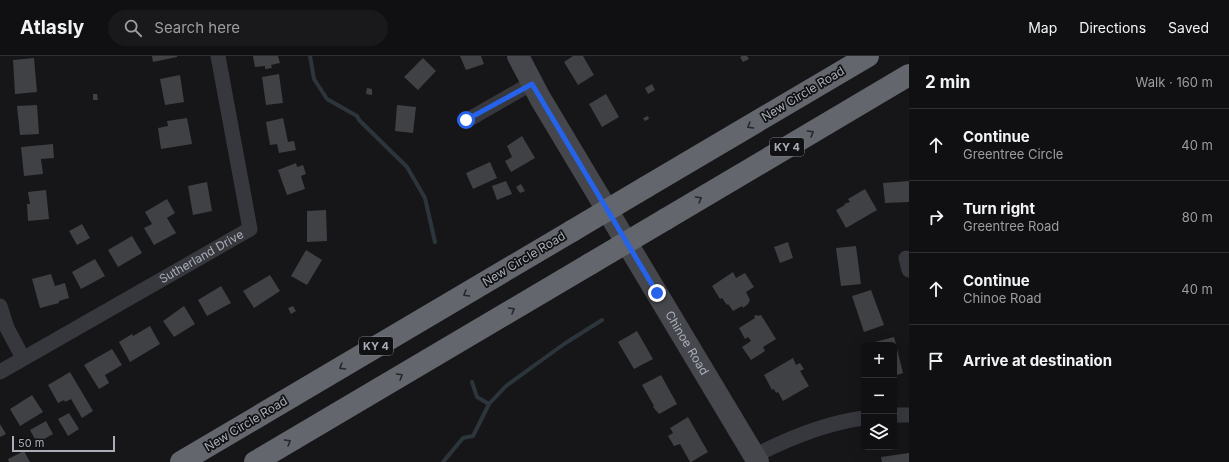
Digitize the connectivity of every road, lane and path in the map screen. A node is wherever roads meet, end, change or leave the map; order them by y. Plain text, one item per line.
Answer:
1 (218, 56) edge
2 (518, 56) edge
3 (868, 56) edge
4 (909, 75) edge
5 (532, 84) junction
6 (466, 120) dead end
7 (0, 306) edge
8 (23, 358) junction
9 (0, 372) edge
10 (909, 414) edge
11 (897, 415) edge
12 (861, 419) edge
13 (756, 459) edge
14 (181, 462) edge
15 (255, 462) edge

1 - 8 street, Sutherland Drive
2 - 5 street, Chinoe Road
3 -> 14 highway, New Circle Road / KY 4, bridge
15 -> 4 highway, KY 4, bridge
5 - 6 street
5 - 13 street, Chinoe Road
7 - 8 street
8 - 9 street, Sutherland Drive
10 - 11 street
12 - 13 street

